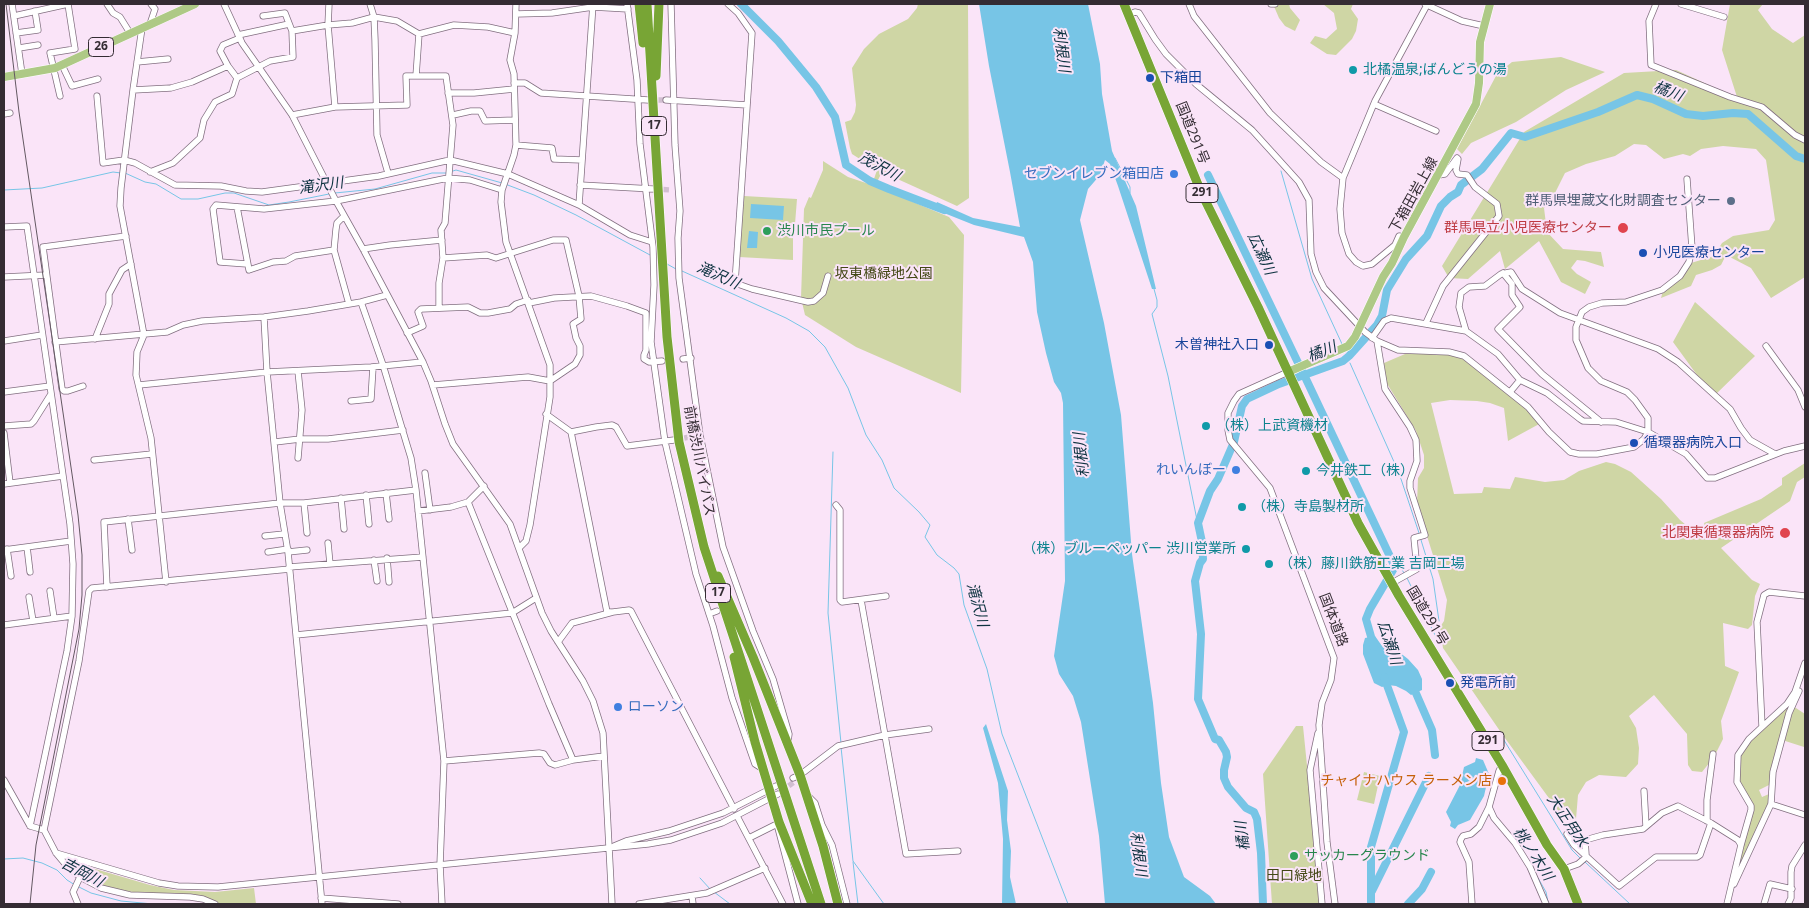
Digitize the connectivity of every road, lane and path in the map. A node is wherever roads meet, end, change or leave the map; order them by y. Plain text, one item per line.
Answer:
1 (12, 4) edge
2 (70, 4) edge
3 (107, 4) edge
4 (160, 4) edge
5 (195, 4) edge
6 (224, 4) edge
7 (329, 4) edge
8 (370, 4) edge
9 (516, 4) edge
10 (639, 4) edge
11 (647, 4) edge
12 (659, 4) edge
13 (671, 4) edge
14 (728, 4) edge
15 (1124, 4) edge
16 (1190, 4) edge
17 (1271, 4) edge
18 (1276, 4) edge
19 (1426, 4) edge
20 (1490, 4) edge
21 (1656, 4) edge
22 (1681, 4) edge
23 (593, 5) edge
24 (153, 6) edge
25 (628, 6) edge
26 (35, 11) junction
27 (516, 14) junction
28 (1128, 15) junction
29 (14, 16) junction
30 (263, 16) dead end
31 (374, 17) junction
32 (1724, 17) dead end
33 (289, 24) junction
34 (328, 25) junction
35 (146, 26) junction
36 (1484, 26) junction
37 (292, 31) junction
38 (16, 33) junction
39 (130, 33) junction
40 (419, 34) junction
41 (515, 34) junction
42 (239, 36) junction
43 (38, 45) dead end
44 (19, 48) junction
45 (168, 59) dead end
46 (137, 62) junction
47 (62, 65) junction
48 (228, 66) junction
49 (258, 66) junction
50 (54, 68) junction
51 (22, 74) junction
52 (416, 76) junction
53 (4, 77) edge
54 (237, 78) junction
55 (98, 79) dead end
56 (651, 82) junction
57 (514, 86) junction
58 (133, 90) junction
59 (448, 94) junction
60 (60, 96) dead end
61 (97, 96) dead end
62 (587, 96) junction
63 (637, 100) junction
64 (648, 100) tunnel mouth
65 (666, 100) tunnel mouth
66 (674, 101) junction
67 (1374, 104) junction
68 (747, 105) junction
69 (375, 106) junction
70 (335, 107) junction
71 (292, 115) junction
72 (453, 115) junction
73 (654, 118) junction
74 (515, 120) junction
75 (1436, 131) dead end
76 (1805, 140) edge
77 (516, 145) junction
78 (124, 160) junction
79 (450, 160) junction
80 (582, 160) junction
81 (150, 172) junction
82 (388, 174) junction
83 (507, 175) junction
84 (1439, 175) junction
85 (448, 177) junction
86 (1343, 178) junction
87 (1687, 179) dead end
88 (328, 184) junction
89 (580, 186) junction
90 (502, 188) junction
91 (645, 188) junction
92 (653, 189) tunnel mouth
93 (671, 190) tunnel mouth
94 (678, 190) junction
95 (336, 201) junction
96 (579, 205) junction
97 (237, 207) junction
98 (344, 216) junction
99 (4, 227) edge
100 (126, 236) junction
101 (1404, 237) junction
102 (442, 240) junction
103 (655, 245) junction
104 (363, 249) junction
105 (334, 250) junction
106 (511, 254) junction
107 (443, 258) junction
108 (131, 264) junction
109 (247, 264) junction
110 (1503, 273) junction
111 (46, 275) junction
112 (828, 276) dead end
113 (4, 277) edge
114 (33, 277) junction
115 (387, 296) junction
116 (579, 296) junction
117 (361, 302) junction
118 (529, 302) junction
119 (349, 304) junction
120 (439, 308) junction
121 (264, 317) junction
122 (1578, 320) junction
123 (1426, 323) junction
124 (1363, 329) junction
125 (1466, 331) junction
126 (407, 333) junction
127 (144, 335) junction
128 (42, 336) junction
129 (95, 339) junction
130 (1373, 339) junction
131 (4, 341) edge
132 (56, 342) junction
133 (1766, 346) dead end
134 (691, 358) junction
135 (683, 359) dead end
136 (654, 361) junction
137 (662, 361) dead end
138 (423, 362) junction
139 (383, 365) junction
140 (373, 367) junction
141 (298, 371) junction
142 (267, 372) junction
143 (1291, 372) junction
144 (1520, 380) junction
145 (550, 381) junction
146 (140, 385) junction
147 (433, 385) junction
148 (50, 386) junction
149 (83, 386) dead end
150 (4, 392) edge
151 (1510, 392) junction
152 (51, 394) junction
153 (351, 401) dead end
154 (1805, 407) edge
155 (546, 414) junction
156 (1601, 422) junction
157 (4, 426) edge
158 (403, 430) junction
159 (571, 432) junction
160 (1648, 432) junction
161 (4, 433) edge
162 (300, 439) junction
163 (674, 440) tunnel mouth
164 (275, 442) junction
165 (665, 442) junction
166 (1805, 446) edge
167 (152, 454) junction
168 (1775, 454) junction
169 (298, 458) dead end
170 (94, 460) dead end
171 (425, 473) dead end
172 (64, 476) junction
173 (7, 483) edge
174 (484, 486) junction
175 (416, 490) junction
176 (386, 493) junction
177 (366, 495) junction
178 (341, 498) junction
179 (468, 502) junction
180 (280, 503) junction
181 (304, 503) junction
182 (836, 505) dead end
183 (430, 510) junction
184 (418, 512) junction
185 (158, 516) junction
186 (128, 519) junction
187 (389, 519) dead end
188 (697, 520) junction
189 (369, 524) dead end
190 (344, 529) dead end
191 (307, 533) dead end
192 (284, 534) junction
193 (265, 536) dead end
194 (71, 541) junction
195 (328, 543) dead end
196 (27, 547) junction
197 (519, 548) junction
198 (5, 549) edge
199 (132, 550) dead end
200 (307, 550) dead end
201 (288, 551) junction
202 (268, 552) dead end
203 (423, 556) junction
204 (387, 558) junction
205 (707, 559) junction
206 (374, 560) junction
207 (330, 564) junction
208 (290, 568) junction
209 (30, 572) dead end
210 (11, 576) dead end
211 (1390, 579) junction
212 (377, 581) dead end
213 (166, 582) junction
214 (390, 582) dead end
215 (107, 587) junction
216 (50, 591) dead end
217 (886, 596) dead end
218 (1805, 596) edge
219 (29, 597) dead end
220 (536, 598) junction
221 (861, 600) junction
222 (743, 603) junction
223 (736, 605) dead end
224 (717, 611) dead end
225 (613, 612) junction
226 (512, 613) junction
227 (709, 614) junction
228 (72, 616) junction
229 (54, 618) junction
230 (428, 620) junction
231 (33, 621) junction
232 (4, 625) edge
233 (296, 635) junction
234 (558, 642) junction
235 (1805, 663) edge
236 (1803, 672) edge
237 (1319, 725) junction
238 (1762, 726) junction
239 (929, 729) dead end
240 (885, 735) junction
241 (788, 745) junction
242 (1713, 754) dead end
243 (604, 756) junction
244 (573, 760) junction
245 (444, 761) junction
246 (1502, 766) junction
247 (763, 769) junction
248 (796, 778) junction
249 (4, 780) edge
250 (1644, 791) dead end
251 (774, 792) junction
252 (806, 794) junction
253 (1771, 804) junction
254 (1489, 808) junction
255 (734, 809) junction
256 (1805, 815) edge
257 (737, 816) junction
258 (1709, 822) junction
259 (778, 823) junction
260 (30, 826) junction
261 (1646, 826) junction
262 (44, 830) junction
263 (1567, 834) dead end
264 (749, 838) junction
265 (1741, 845) junction
266 (1805, 845) edge
267 (610, 848) junction
268 (958, 851) dead end
269 (56, 853) junction
270 (1584, 859) junction
271 (440, 865) junction
272 (765, 868) junction
273 (1564, 869) junction
274 (320, 877) junction
275 (79, 880) junction
276 (1792, 889) junction
277 (1731, 890) junction
278 (692, 896) junction
279 (322, 901) edge
280 (78, 904) edge
281 (216, 904) edge
282 (398, 904) edge
283 (442, 904) edge
284 (612, 904) edge
285 (639, 904) edge
286 (693, 904) edge
287 (783, 904) edge
288 (798, 904) edge
289 (812, 904) edge
290 (821, 904) edge
291 (838, 904) edge
292 (847, 904) edge
293 (1322, 904) edge
294 (1335, 904) edge
295 (1472, 904) edge
296 (1546, 904) edge
297 (1578, 904) edge
298 (1727, 904) edge
299 (1764, 904) edge
300 (1788, 904) edge

1 - 29 street
2 - 26 street
2 - 50 street
3 - 39 street
4 - 24 street
5 - 35 main road, 26
6 - 42 street
7 - 34 street
8 - 31 street
9 - 27 street
10 - 56 highway, 17
11 - 56 highway, 前橋渋川バイパス / 17
12 - 73 highway, 17
13 - 66 street
14 - 68 street
15 - 28 highway, 国道291号 / 291
16 - 86 street
17 - 18 street
19 - 36 street
19 - 67 street
20 - 36 main road, 下箱田岩上線
21 - 76 street
22 - 32 street
23 - 25 street
23 - 27 street
23 - 62 street
24 - 35 street
25 - 63 street
26 - 29 street
26 - 38 street
27 - 41 street
28 - 124 street
28 - 143 highway, 国道291号 / 291
29 - 38 street
30 - 33 street
31 - 34 street
31 - 40 street
31 - 69 street
33 - 37 street
33 - 42 street
34 - 37 street
34 - 70 street
35 - 39 main road, 26
35 - 46 street
36 - 84 main road, 下箱田岩上線
37 - 49 street
38 - 44 street
39 - 47 main road, 26
40 - 41 street
40 - 52 street
41 - 57 street
42 - 48 street
42 - 49 street
43 - 44 street
44 - 51 street
45 - 46 street
46 - 58 street
47 - 50 main road, 26
47 - 55 street
48 - 54 street
48 - 58 street
49 - 54 street
49 - 71 street
50 - 51 main road, 26
50 - 60 street
51 - 53 main road, 26
52 - 59 street
52 - 69 street
54 - 81 street
56 - 73 highway, 前橋渋川バイパス / 17
57 - 59 street
57 - 62 street
57 - 74 street
58 - 78 street
59 - 72 street
61 - 78 street
62 - 63 street
62 - 80 street
63 - 64 street
63 - 91 street
65 - 66 street
66 - 68 street
66 - 94 street
67 - 75 street
67 - 86 street
68 - 112 street
69 - 70 street
69 - 82 street
70 - 71 street
71 - 88 street
72 - 74 street
72 - 79 street
73 - 103 highway, 前橋渋川バイパス / 17
74 - 77 street
77 - 80 street
77 - 83 street
78 - 81 street
78 - 100 street
79 - 82 street
79 - 83 street
79 - 85 street
80 - 89 street
81 - 88 street
82 - 88 street
83 - 90 street
83 - 96 street
84 - 101 main road, 下箱田岩上線
84 - 123 street
85 - 90 street
85 - 95 street
85 - 102 street
86 - 101 street
87 - 122 street
88 - 95 street
89 - 91 street
89 - 96 street
90 - 106 street
91 - 92 street
91 - 103 street
93 - 94 street
94 - 134 street
95 - 97 street
95 - 98 street
96 - 103 street
97 - 109 street
97 - 109 street
98 - 104 street
98 - 105 street
99 - 114 street
100 - 108 street
100 - 111 street
101 - 124 main road, 下箱田岩上線
102 - 104 street
102 - 107 street
103 - 136 street
103 - 188 highway, 前橋渋川バイパス / 17
104 - 115 street
105 - 109 street
105 - 119 street
106 - 107 street
106 - 116 street
106 - 118 street
107 - 120 street
108 - 127 street
108 - 129 street
110 - 122 street
110 - 125 street
110 - 156 street
111 - 114 street
111 - 132 street
113 - 114 street
114 - 128 street
115 - 117 street
115 - 126 street
116 - 118 street
116 - 136 street
116 - 145 street
117 - 119 street
117 - 139 street
118 - 120 street
118 - 145 street
119 - 121 street
120 - 126 street
121 - 127 street
121 - 142 street
122 - 160 street
122 - 168 street
123 - 125 street
123 - 130 street
124 - 130 street
124 - 143 main road, 下箱田岩上線
125 - 144 street
126 - 138 street
127 - 129 street
127 - 146 street
128 - 131 street
128 - 148 street
129 - 132 street
130 - 151 street
130 - 211 street
132 - 149 street
133 - 154 street
134 - 135 street
134 - 222 street
136 - 137 street
136 - 165 street
138 - 139 street
138 - 147 street
139 - 140 street
139 - 158 street
140 - 141 street
140 - 153 street
141 - 142 street
141 - 162 street
142 - 146 street
142 - 164 street
143 - 211 highway, 国道291号 / 291
143 - 237 street, 国体道路
144 - 151 street
144 - 156 street
145 - 147 street
145 - 155 street
146 - 167 street
147 - 174 street
148 - 150 street
148 - 152 street
151 - 160 street
152 - 157 street
152 - 172 street
155 - 159 street
155 - 197 street
156 - 160 street
158 - 162 street
158 - 175 street
159 - 165 street
159 - 225 street
160 - 168 street
161 - 173 street
162 - 164 street
162 - 169 street
163 - 165 street
164 - 180 street
165 - 227 street
166 - 168 street
167 - 170 street
167 - 185 street
171 - 183 street
172 - 173 street
172 - 194 street
174 - 179 street
174 - 197 street
175 - 176 street
175 - 184 street
176 - 177 street
176 - 187 street
177 - 178 street
177 - 189 street
178 - 181 street
178 - 190 street
179 - 183 street
179 - 226 street
180 - 181 street
180 - 185 street
180 - 192 street
181 - 191 street
182 - 221 street
183 - 184 street
184 - 203 street
185 - 186 street
185 - 213 street
186 - 199 street
186 - 215 street
188 - 205 highway, 前橋渋川バイパス / 17
188 - 241 highway
192 - 193 street
192 - 201 street
194 - 196 street
194 - 228 street
195 - 207 street
196 - 198 street
196 - 209 street
197 - 220 street
198 - 210 street
200 - 201 street
201 - 202 street
201 - 208 street
203 - 204 street
203 - 230 street
204 - 206 street
204 - 214 street
205 - 247 highway
205 - 290 highway, 前橋渋川バイパス / 17
206 - 207 street
206 - 212 street
207 - 208 street
208 - 213 street
208 - 233 street
211 - 246 highway, 国道291号 / 291
213 - 215 street
215 - 262 street
216 - 229 street
217 - 221 street
218 - 238 street
219 - 231 street
220 - 226 street
220 - 234 street
221 - 240 street
222 - 223 street
222 - 241 street
224 - 227 street
225 - 234 street
225 - 255 street
226 - 230 street
226 - 244 street
227 - 247 street
228 - 229 street
228 - 260 street
229 - 231 street
230 - 233 street
230 - 245 street
231 - 232 street
233 - 274 street
234 - 243 street
235 - 236 street
236 - 238 street
236 - 253 street
237 - 293 street
237 - 294 street, 国体道路
238 - 265 street
239 - 240 street
240 - 248 street
240 - 268 street
241 - 248 highway
242 - 258 street
243 - 244 street
243 - 267 street
244 - 245 street
245 - 271 street
246 - 254 street
246 - 273 highway, 国道291号 / 291
247 - 251 highway
248 - 252 highway
249 - 260 street
250 - 261 street
251 - 255 street
251 - 257 street
251 - 259 highway
252 - 291 highway
252 - 292 street
253 - 256 street
253 - 277 street
254 - 295 street
254 - 296 street
255 - 267 street
257 - 264 street
257 - 267 street
258 - 261 street
258 - 265 street
258 - 270 street
259 - 264 street
259 - 288 street
259 - 289 highway
260 - 262 street
261 - 270 street
262 - 269 street
263 - 270 street
264 - 272 street
265 - 277 street
266 - 276 street
267 - 271 street
267 - 284 street
269 - 274 street
269 - 275 street
270 - 273 street
271 - 274 street
271 - 283 street
272 - 278 street
272 - 287 street
273 - 297 highway, 国道291号 / 291
274 - 279 street
275 - 280 street
275 - 281 street
276 - 299 street
276 - 300 street
277 - 298 street
278 - 285 street
278 - 286 street
279 - 282 street

